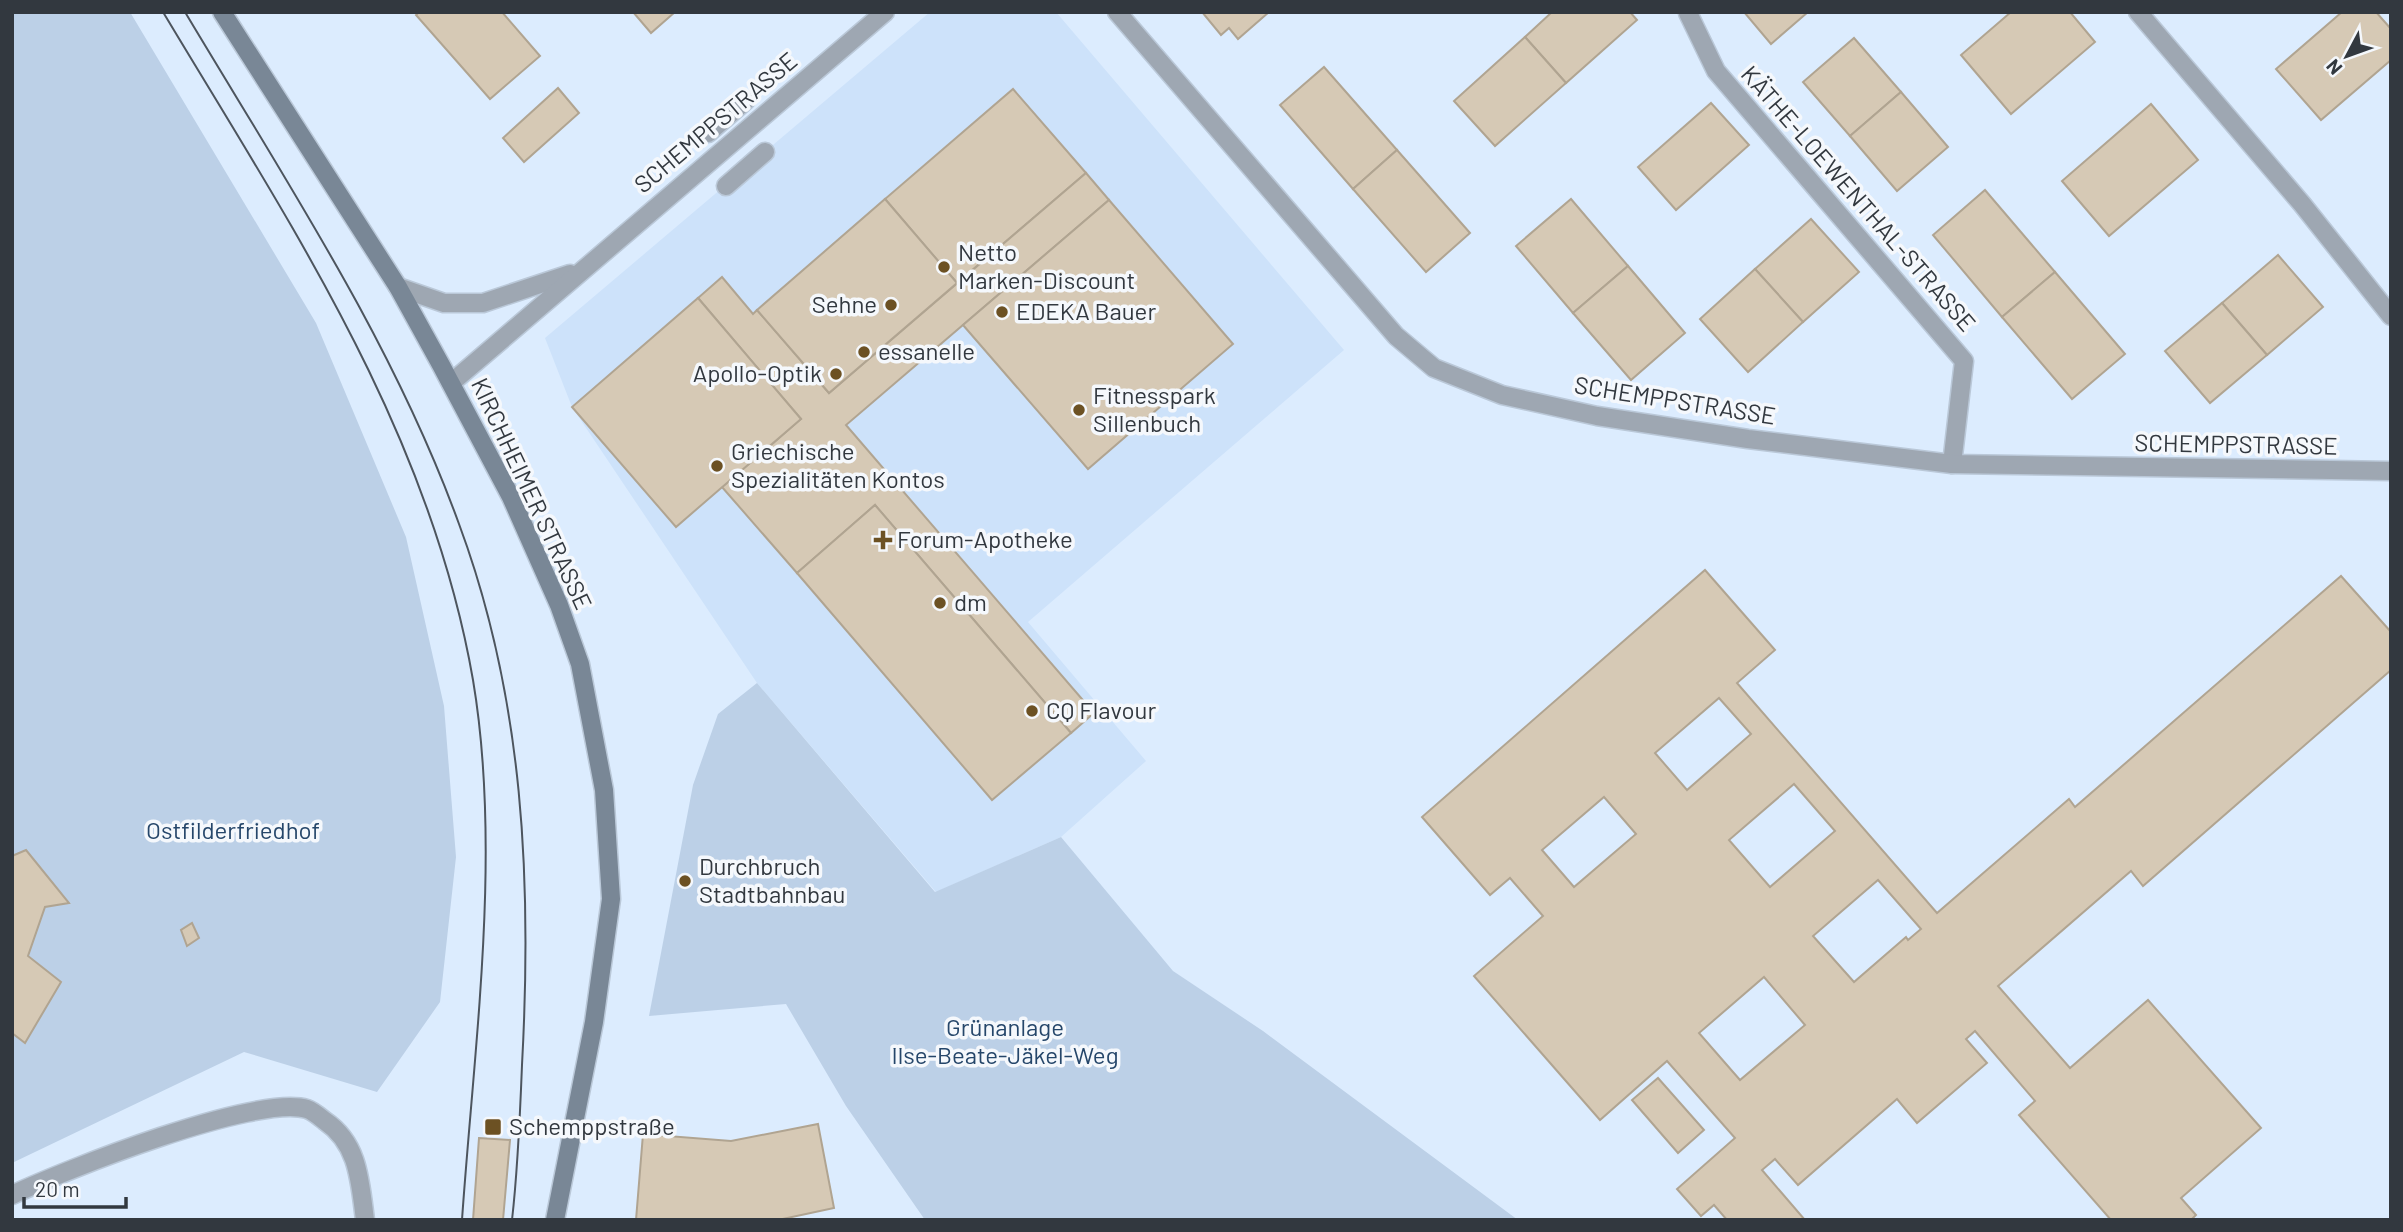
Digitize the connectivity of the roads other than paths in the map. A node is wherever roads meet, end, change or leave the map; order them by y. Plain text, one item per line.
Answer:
1 (222, 12) edge
2 (884, 12) edge
3 (1117, 12) edge
4 (2138, 12) edge
5 (1688, 13) edge
6 (746, 100) dead end
7 (708, 133) dead end
8 (765, 152) dead end
9 (726, 186) dead end
10 (580, 270) junction
11 (398, 287) junction
12 (2391, 316) edge
13 (451, 383) junction
14 (1952, 464) junction
15 (2391, 471) edge
16 (12, 1195) edge
17 (365, 1220) edge
18 (555, 1220) edge

1 - 11 main road, KIRCHHEIMER STRASSE
2 - 10 street, SCHEMPPSTRASSE
3 - 14 street, SCHEMPPSTRASSE
4 - 12 street
5 - 14 street, KÄTHE-LOEWENTHAL-STRASSE
6 - 7 street
8 - 9 street
10 - 11 street, SCHEMPPSTRASSE
10 - 13 street, SCHEMPPSTRASSE
11 - 13 main road, KIRCHHEIMER STRASSE
13 - 18 main road, KIRCHHEIMER STRASSE
14 - 15 street, SCHEMPPSTRASSE
16 - 17 street

